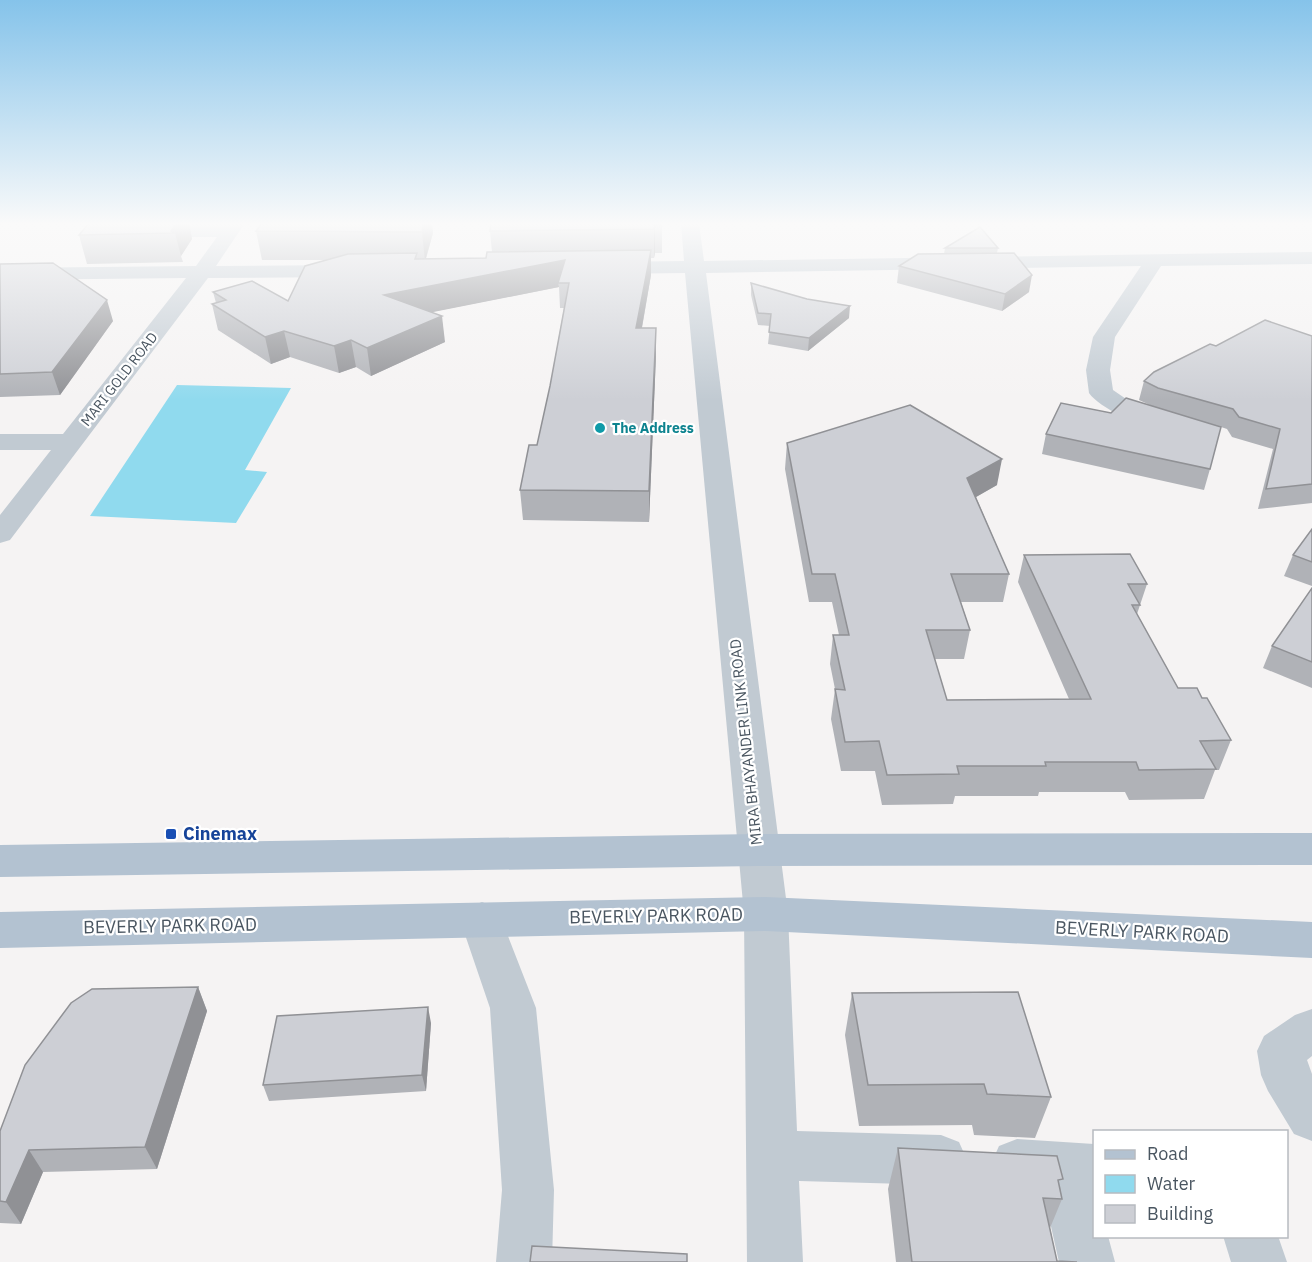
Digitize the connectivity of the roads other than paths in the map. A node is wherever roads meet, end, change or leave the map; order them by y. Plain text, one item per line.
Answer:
1 (194, 282) edge
2 (696, 282) edge
3 (1141, 282) edge
4 (1186, 428) edge
5 (0, 442) edge
6 (71, 442) junction
7 (0, 534) edge
8 (1312, 849) edge
9 (758, 850) junction
10 (0, 861) edge
11 (766, 914) junction
12 (482, 920) junction
13 (0, 930) edge
14 (1312, 940) edge
15 (1312, 1030) edge
16 (1312, 1117) edge
17 (772, 1155) junction
18 (1079, 1168) edge
19 (1251, 1238) edge
20 (524, 1262) edge
21 (775, 1262) edge
22 (1087, 1262) edge
23 (1259, 1262) edge

1 - 6 street, MARI GOLD ROAD
2 - 9 street, MIRA BHAYANDER LINK ROAD
3 - 4 street
5 - 6 street
6 - 7 street, MARI GOLD ROAD
8 - 9 main road
9 - 10 main road
9 - 11 street, MIRA BHAYANDER LINK ROAD
11 - 12 main road, BEVERLY PARK ROAD
11 - 14 main road, BEVERLY PARK ROAD
11 - 17 street, MIRA BHAYANDER LINK ROAD
12 - 13 main road, BEVERLY PARK ROAD
12 - 20 street
15 - 16 street
17 - 18 street
17 - 21 street, MIRA BHAYANDER LINK ROAD
18 - 22 street
19 - 23 street

